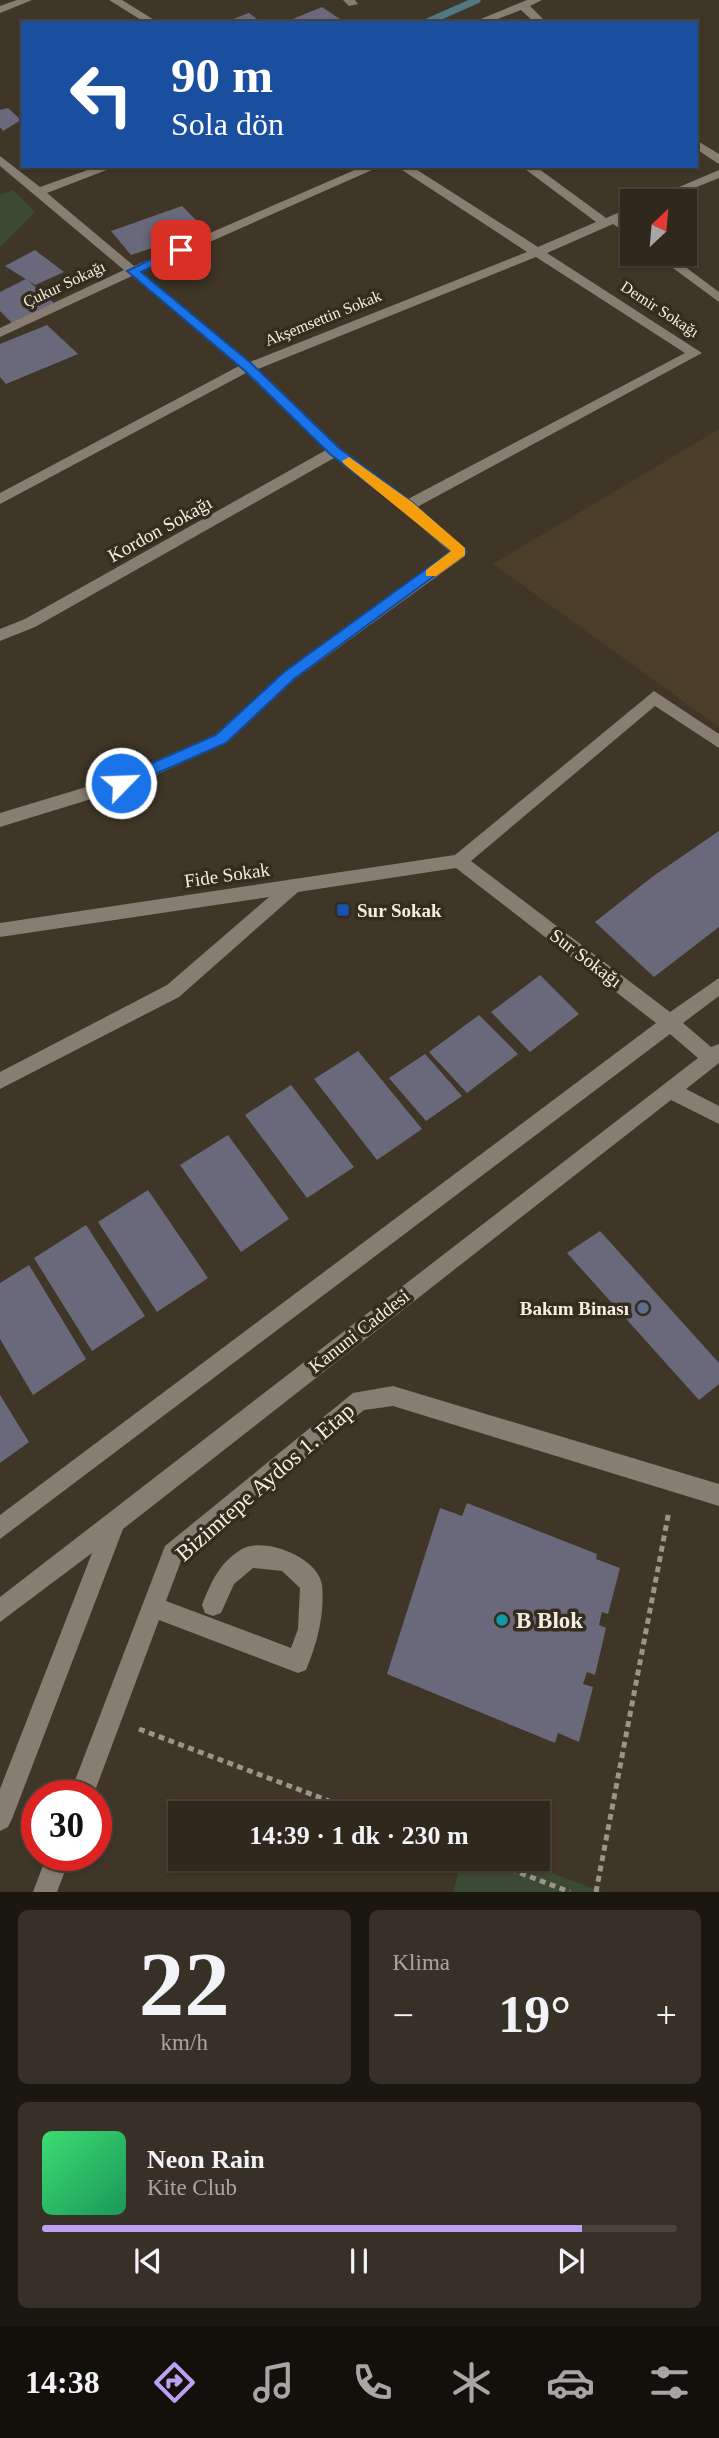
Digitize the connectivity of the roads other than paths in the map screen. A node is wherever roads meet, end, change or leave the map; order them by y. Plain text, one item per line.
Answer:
1 (27, 0) edge
2 (114, 0) edge
3 (537, 0) edge
4 (522, 5) junction
5 (0, 9) edge
6 (151, 21) edge
7 (481, 21) edge
8 (540, 21) edge
9 (698, 144) edge
10 (0, 160) edge
11 (719, 160) edge
12 (105, 168) edge
13 (370, 168) edge
14 (405, 168) edge
15 (530, 168) edge
16 (719, 174) edge
17 (682, 189) edge
18 (39, 192) junction
19 (620, 216) edge
20 (609, 221) junction
21 (620, 226) edge
22 (540, 251) junction
23 (676, 266) edge
24 (133, 271) junction
25 (719, 298) edge
26 (0, 333) edge
27 (248, 367) junction
28 (335, 451) junction
29 (1, 496) edge
30 (407, 506) junction
31 (0, 635) edge
32 (719, 743) edge
33 (0, 820) edge
34 (459, 861) junction
35 (292, 887) junction
36 (0, 930) edge
37 (719, 986) edge
38 (669, 1022) junction
39 (715, 1055) edge
40 (0, 1081) edge
41 (668, 1089) junction
42 (719, 1115) edge
43 (719, 1495) edge
44 (116, 1521) junction
45 (0, 1528) edge
46 (214, 1605) dead end
47 (153, 1607) junction
48 (0, 1611) edge
49 (87, 1780) edge
50 (0, 1819) edge
51 (53, 1871) edge
52 (45, 1892) edge

1 - 5 street
2 - 6 street
3 - 4 street
4 - 7 street
4 - 8 street
9 - 11 street
10 - 18 street
12 - 18 street
13 - 24 street, Çukur Sokağı
14 - 22 street, Demir Sokağı
15 - 20 street
16 - 17 street
18 - 24 street
19 - 20 street, Akşemsettin Sokak
20 - 21 street
20 - 22 street, Akşemsettin Sokak
22 - 27 street, Akşemsettin Sokak
22 - 30 street, Demir Sokağı
23 - 25 street
24 - 26 street, Çukur Sokağı
24 - 27 street
27 - 28 street
27 - 29 street, Akşemsettin Sokak
28 - 30 street
28 - 31 street, Kordon Sokağı
30 - 33 street
32 - 34 street
34 - 35 street, Fide Sokak
34 - 38 street, Sur Sokağı
35 - 36 street, Fide Sokak
35 - 40 street
37 - 38 street
38 - 39 street, Sur Sokağı
38 - 45 street
39 - 41 street, Kanuni Caddesi
41 - 42 street
41 - 44 street, Kanuni Caddesi
43 - 47 street, Bizimtepe Aydos 1. Etap
44 - 48 street, Kanuni Caddesi
44 - 50 street
46 - 47 street
47 - 49 street, Bizimtepe Aydos 1. Etap
51 - 52 street

